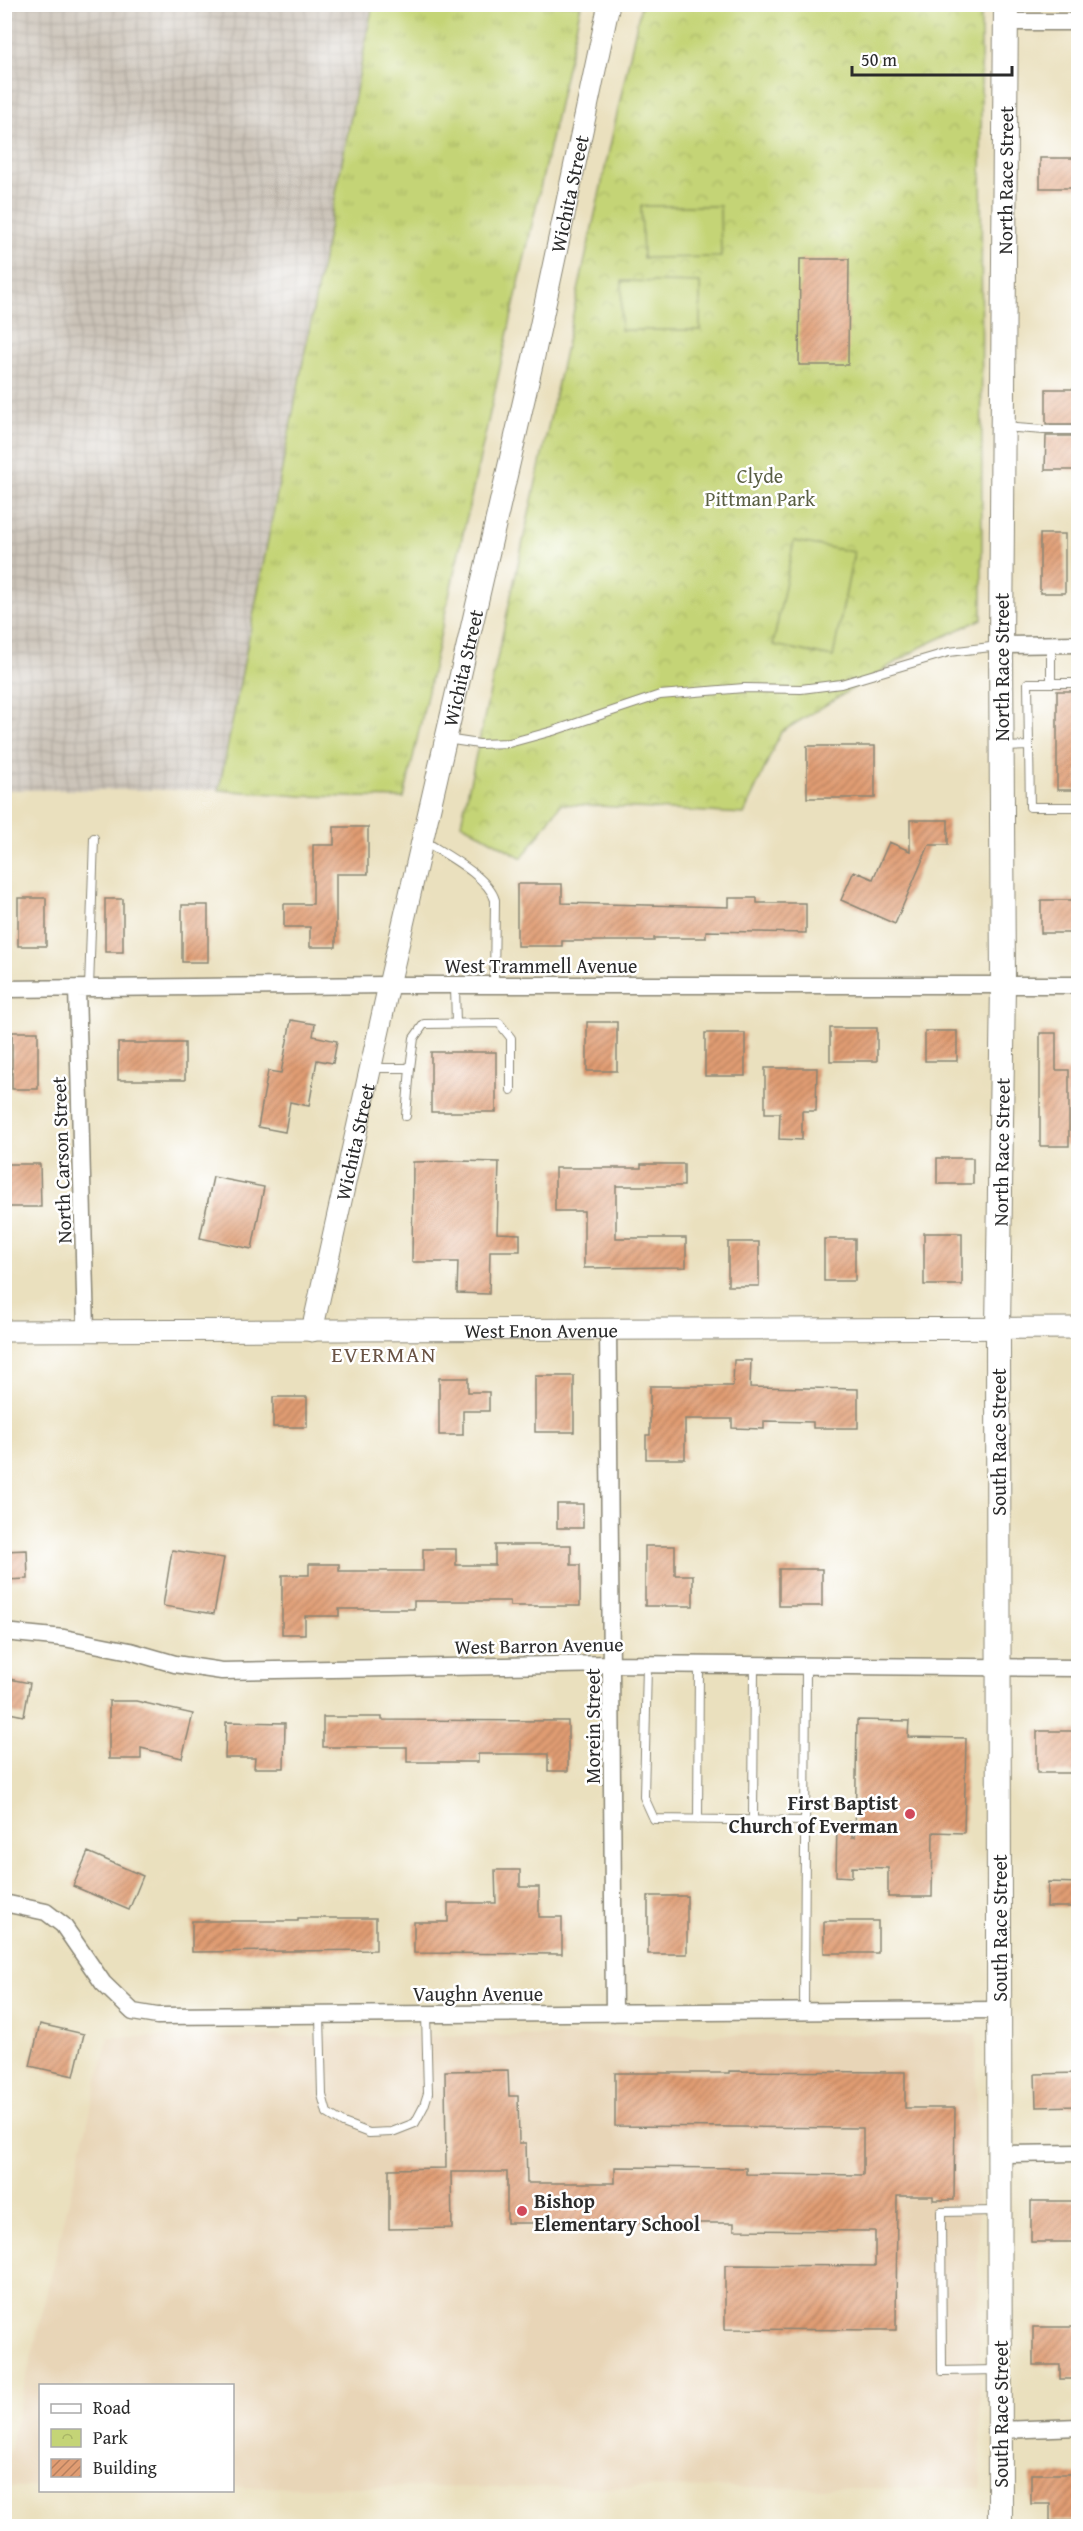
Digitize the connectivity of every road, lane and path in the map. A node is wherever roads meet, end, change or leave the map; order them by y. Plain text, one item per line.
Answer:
1 (609, 4) edge
2 (1006, 13) edge
3 (1078, 22) edge
4 (1003, 427) junction
5 (1078, 430) edge
6 (1078, 644) edge
7 (1001, 645) junction
8 (1051, 645) junction
9 (1051, 682) junction
10 (1078, 683) edge
11 (446, 739) junction
12 (1029, 746) junction
13 (1001, 747) junction
14 (1078, 807) edge
15 (94, 838) dead end
16 (423, 840) junction
17 (1003, 984) junction
18 (388, 985) junction
19 (1078, 985) edge
20 (455, 987) junction
21 (494, 987) junction
22 (83, 988) junction
23 (4, 989) edge
24 (456, 1024) junction
25 (371, 1068) junction
26 (411, 1068) junction
27 (511, 1090) dead end
28 (406, 1116) dead end
29 (1078, 1328) edge
30 (998, 1329) junction
31 (608, 1330) junction
32 (4, 1331) edge
33 (86, 1331) junction
34 (312, 1331) junction
35 (4, 1632) edge
36 (613, 1664) junction
37 (647, 1665) junction
38 (699, 1665) junction
39 (754, 1665) junction
40 (806, 1665) junction
41 (998, 1667) junction
42 (1078, 1668) edge
43 (698, 1820) junction
44 (753, 1821) junction
45 (805, 1821) junction
46 (4, 1903) edge
47 (999, 2010) junction
48 (804, 2011) junction
49 (614, 2013) junction
50 (426, 2014) junction
51 (320, 2015) junction
52 (1078, 2153) edge
53 (1000, 2154) junction
54 (1000, 2211) junction
55 (1000, 2370) junction
56 (1078, 2427) edge
57 (1000, 2430) junction
58 (1000, 2526) edge

1 - 11 street, Wichita Street
2 - 3 street
2 - 4 main road, North Race Street
4 - 5 lane
4 - 7 main road, North Race Street
6 - 8 street
7 - 8 street
7 - 11 lane
7 - 13 main road, North Race Street
8 - 9 lane
9 - 10 lane
9 - 12 lane
11 - 16 street, Wichita Street
12 - 13 lane
12 - 14 lane
13 - 17 main road, North Race Street
15 - 22 lane
16 - 18 street, Wichita Street
16 - 21 lane
17 - 19 street, West Trammell Avenue
17 - 21 street, West Trammell Avenue
17 - 30 main road, North Race Street
18 - 20 street, West Trammell Avenue
18 - 22 street, West Trammell Avenue
18 - 25 street, Wichita Street
20 - 21 street, West Trammell Avenue
20 - 24 lane
22 - 23 street, West Trammell Avenue
22 - 33 street, North Carson Street
24 - 26 lane
24 - 27 lane
25 - 26 lane
25 - 34 street, Wichita Street
26 - 28 lane
29 - 30 street, West Enon Avenue
30 - 31 street, West Enon Avenue
30 - 41 main road, South Race Street
31 - 34 street, West Enon Avenue
31 - 36 street, Morein Street
32 - 33 street, West Enon Avenue
33 - 34 street, West Enon Avenue
35 - 36 street, West Barron Avenue
36 - 37 street, West Barron Avenue
36 - 49 street, Morein Street
37 - 38 street, West Barron Avenue
37 - 43 lane
38 - 39 street, West Barron Avenue
38 - 43 lane
39 - 40 street, West Barron Avenue
39 - 44 lane
40 - 41 street, West Barron Avenue
40 - 45 lane
41 - 42 street, West Barron Avenue
41 - 47 main road, South Race Street
43 - 44 lane
44 - 45 lane
45 - 48 lane
46 - 51 street, Vaughn Avenue
47 - 48 street, Vaughn Avenue
47 - 53 main road, South Race Street
48 - 49 street, Vaughn Avenue
49 - 50 street, Vaughn Avenue
50 - 51 street, Vaughn Avenue
50 - 51 lane
52 - 53 street
53 - 54 main road, South Race Street
54 - 55 main road, South Race Street
54 - 55 lane
55 - 57 main road, South Race Street
56 - 57 street
57 - 58 main road, South Race Street

